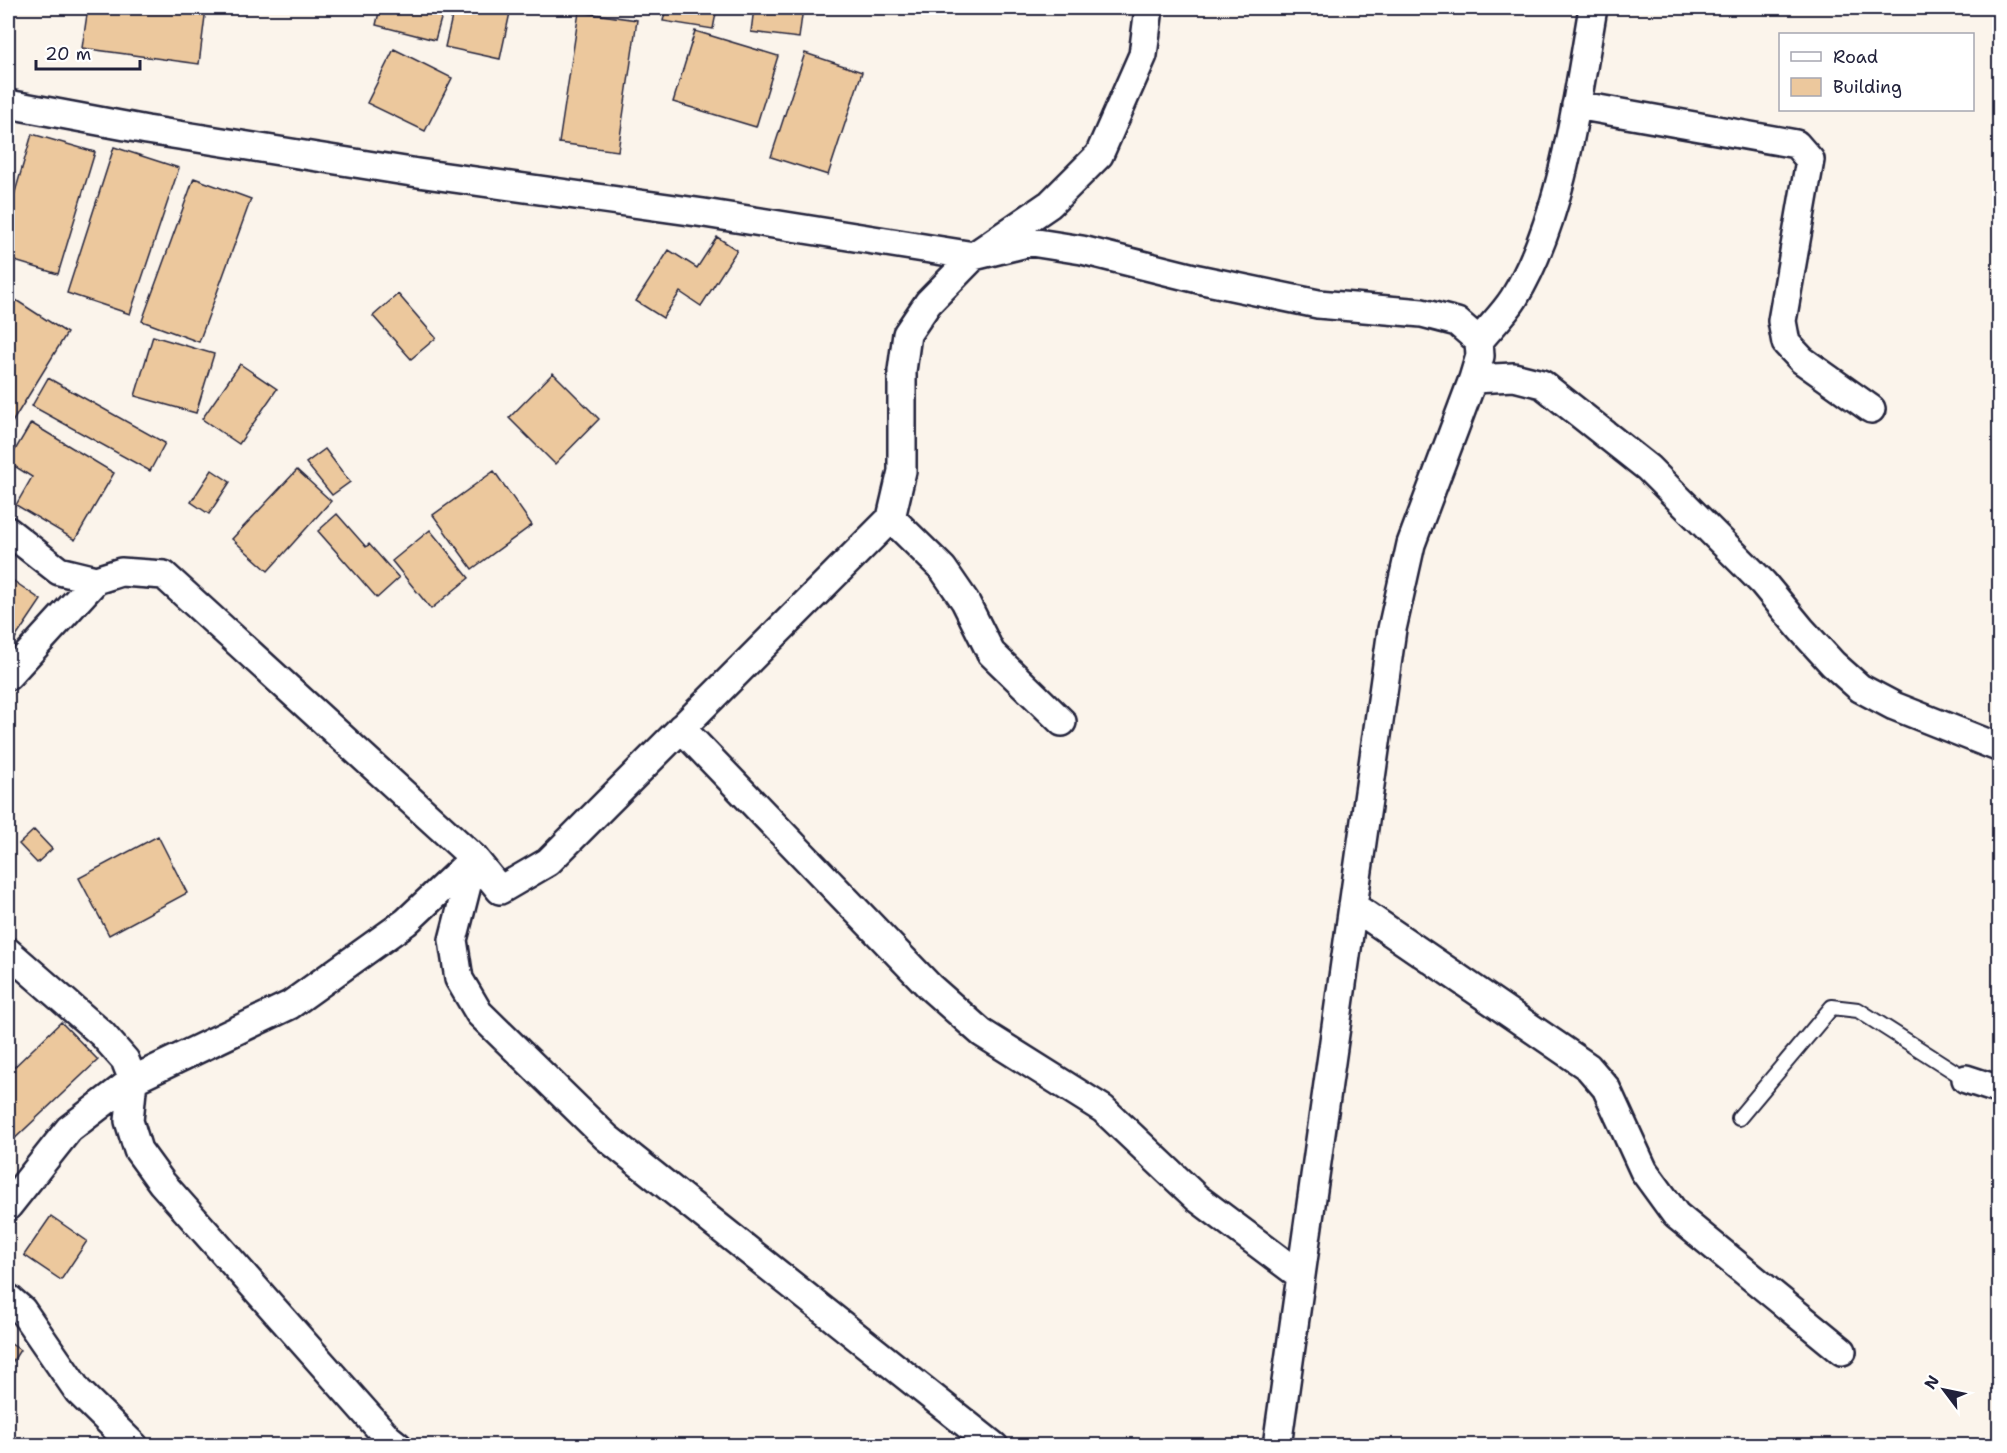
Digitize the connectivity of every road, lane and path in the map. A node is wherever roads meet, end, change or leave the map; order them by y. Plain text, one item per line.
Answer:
1 (1149, 8) edge
2 (1593, 8) edge
3 (8, 104) edge
4 (1576, 105) junction
5 (974, 256) junction
6 (1479, 341) junction
7 (1473, 380) junction
8 (1870, 409) dead end
9 (891, 518) junction
10 (8, 531) edge
11 (96, 580) junction
12 (8, 676) edge
13 (1062, 722) dead end
14 (681, 728) junction
15 (2000, 748) edge
16 (474, 858) junction
17 (1353, 906) junction
18 (8, 952) edge
19 (1966, 1079) joint
20 (133, 1080) junction
21 (2000, 1090) edge
22 (1738, 1118) dead end
23 (8, 1206) edge
24 (1301, 1276) junction
25 (8, 1298) edge
26 (1842, 1351) dead end
27 (134, 1446) edge
28 (398, 1446) edge
29 (994, 1446) edge
30 (1277, 1446) edge

1 - 5 street
2 - 4 street
3 - 5 street
4 - 6 street
4 - 8 street
5 - 6 street
5 - 9 street
6 - 7 street
7 - 15 street
7 - 17 street
9 - 13 street
9 - 14 street
10 - 11 street
11 - 12 street
11 - 16 street
14 - 16 street
14 - 24 street
16 - 20 street
16 - 29 street
17 - 24 street
17 - 26 street
18 - 20 street
19 - 21 street
19 - 22 lane
20 - 23 street
20 - 28 street
24 - 30 street
25 - 27 street

